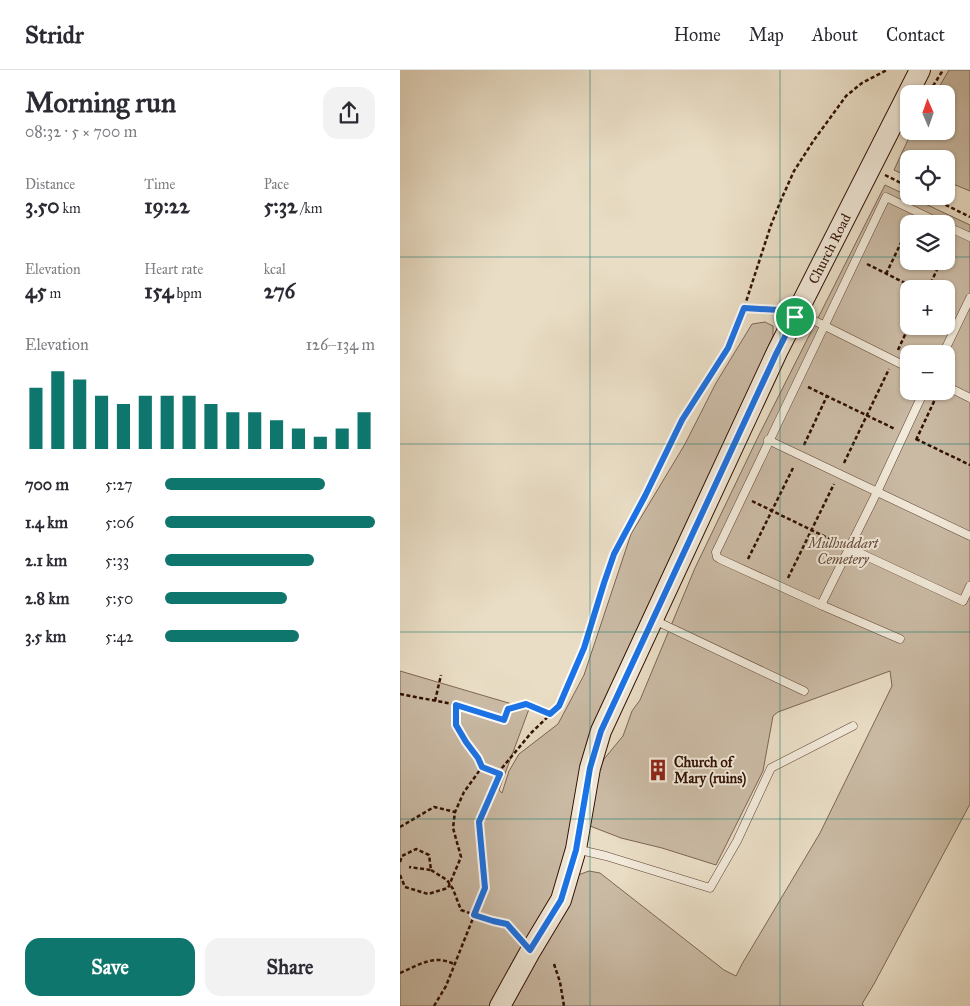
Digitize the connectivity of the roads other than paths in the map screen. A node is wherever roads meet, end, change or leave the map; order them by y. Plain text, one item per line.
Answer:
1 (920, 70) edge
2 (923, 215) edge
3 (955, 230) edge
4 (970, 237) edge
5 (970, 298) edge
6 (796, 315) junction
7 (825, 326) junction
8 (947, 345) edge
9 (900, 364) edge
10 (955, 390) edge
11 (970, 398) edge
12 (920, 400) edge
13 (768, 440) junction
14 (877, 492) junction
15 (970, 536) edge
16 (849, 548) junction
17 (970, 586) edge
18 (821, 605) junction
19 (652, 620) junction
20 (900, 639) dead end
21 (804, 691) dead end
22 (853, 726) dead end
23 (576, 850) junction
24 (500, 1006) edge

1 - 6 street, Church Road
2 - 7 lane
3 - 4 lane
5 - 8 lane
6 - 7 lane
6 - 19 street, Church Road
7 - 9 lane
7 - 13 lane
10 - 11 lane
12 - 14 lane
13 - 14 lane
13 - 18 lane
14 - 15 lane
14 - 16 lane
16 - 17 lane
16 - 18 lane
18 - 20 lane
19 - 21 lane
19 - 23 street, Church Road
22 - 23 lane
23 - 24 street, Church Road

